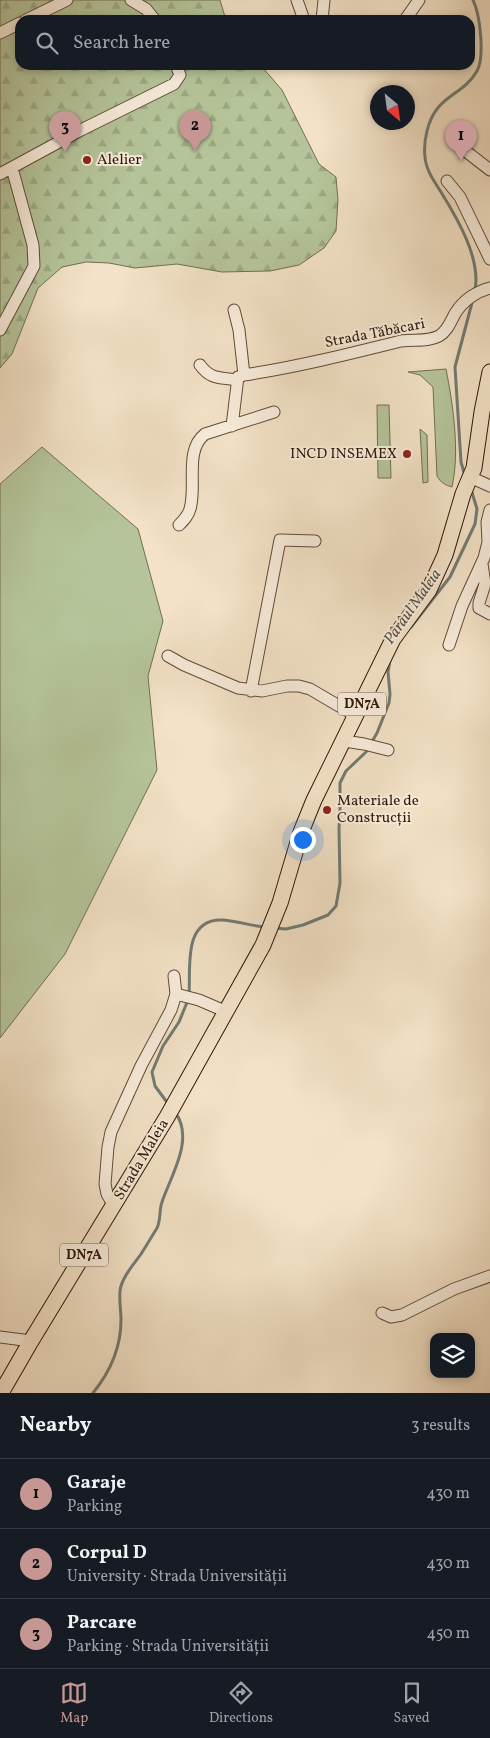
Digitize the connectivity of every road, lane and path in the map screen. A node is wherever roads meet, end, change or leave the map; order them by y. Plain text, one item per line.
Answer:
1 (67, 0) edge
2 (130, 0) edge
3 (297, 0) edge
4 (324, 0) edge
5 (419, 0) edge
6 (36, 15) edge
7 (151, 15) edge
8 (302, 15) edge
9 (322, 15) edge
10 (408, 15) edge
11 (15, 25) edge
12 (0, 32) edge
13 (178, 70) edge
14 (463, 149) dead end
15 (12, 168) junction
16 (490, 170) edge
17 (0, 174) edge
18 (447, 181) dead end
19 (490, 259) edge
20 (488, 288) edge
21 (234, 310) dead end
22 (0, 330) edge
23 (200, 365) dead end
24 (490, 372) edge
25 (240, 377) junction
26 (274, 412) dead end
27 (232, 426) junction
28 (470, 477) junction
29 (490, 486) edge
30 (490, 510) edge
31 (179, 525) dead end
32 (315, 541) dead end
33 (482, 563) junction
34 (490, 614) edge
35 (449, 645) dead end
36 (168, 656) dead end
37 (251, 691) junction
38 (356, 716) junction
39 (344, 742) junction
40 (382, 749) dead end
41 (174, 976) dead end
42 (179, 994) junction
43 (227, 1012) junction
44 (114, 1206) junction
45 (490, 1276) edge
46 (382, 1313) dead end
47 (0, 1337) edge
48 (31, 1341) junction
49 (1, 1393) edge

1 - 6 street
2 - 7 street
3 - 8 street
4 - 9 street
5 - 10 street
11 - 12 street
13 - 15 street
14 - 16 street
15 - 17 street
15 - 22 street
18 - 19 street
20 - 25 street, Strada Tăbăcari
21 - 25 street
23 - 25 street, Strada Tăbăcari
24 - 28 main road, DN7A
25 - 27 street
26 - 27 street
27 - 31 street
28 - 29 street
28 - 38 main road, DN7A
30 - 33 street
32 - 37 street
33 - 34 street
33 - 35 street
36 - 37 street
37 - 38 street
38 - 39 main road, DN7A
39 - 40 street
39 - 43 main road, Strada Maleia / DN7A
41 - 42 street
42 - 43 street
42 - 44 street
43 - 44 main road, Strada Maleia / DN7A
44 - 48 main road, Strada Maleia / DN7A
45 - 46 street
47 - 48 street
48 - 49 main road, Strada Maleia / DN7A

